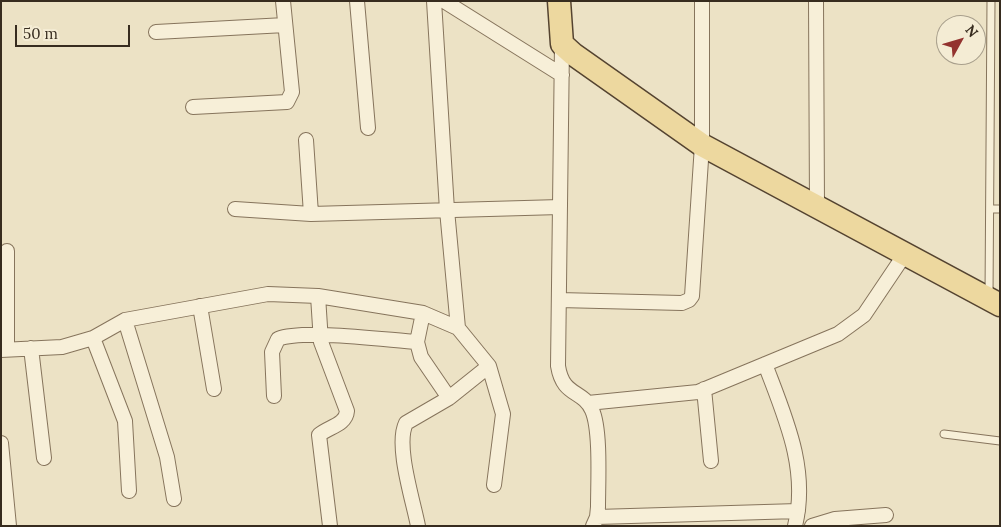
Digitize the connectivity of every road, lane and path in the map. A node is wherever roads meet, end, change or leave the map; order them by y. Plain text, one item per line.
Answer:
1 (283, 1) edge
2 (357, 1) edge
3 (434, 1) edge
4 (444, 1) edge
5 (559, 1) edge
6 (702, 1) edge
7 (816, 1) edge
8 (991, 1) edge
9 (285, 26) junction
10 (156, 32) dead end
11 (562, 44) junction
12 (562, 75) junction
13 (193, 107) dead end
14 (368, 128) dead end
15 (306, 140) dead end
16 (702, 145) junction
17 (560, 207) junction
18 (817, 207) junction
19 (235, 209) dead end
20 (990, 209) junction
21 (1000, 209) edge
22 (447, 210) junction
23 (311, 214) junction
24 (7, 251) dead end
25 (905, 254) junction
26 (318, 296) junction
27 (559, 300) junction
28 (994, 302) edge
29 (200, 306) junction
30 (423, 313) junction
31 (125, 320) junction
32 (458, 328) junction
33 (321, 335) junction
34 (93, 338) junction
35 (418, 342) junction
36 (31, 348) junction
37 (4, 350) edge
38 (765, 364) junction
39 (489, 366) junction
40 (214, 389) dead end
41 (704, 389) junction
42 (274, 396) dead end
43 (449, 398) junction
44 (588, 403) junction
45 (944, 434) dead end
46 (1000, 441) edge
47 (1, 443) edge
48 (44, 458) dead end
49 (711, 461) dead end
50 (494, 485) dead end
51 (129, 491) dead end
52 (174, 499) dead end
53 (798, 511) junction
54 (886, 515) dead end
55 (594, 524) edge
56 (9, 526) edge
57 (330, 526) edge
58 (418, 526) edge
59 (794, 526) edge
60 (812, 526) edge

1 - 9 street
2 - 14 street
3 - 22 street
4 - 12 street
5 - 11 main road
6 - 16 street
7 - 18 street
8 - 20 lane
9 - 10 street
9 - 13 street
11 - 12 street
11 - 16 main road
12 - 17 street
15 - 23 street
16 - 18 main road
16 - 27 street
17 - 22 street
17 - 27 street
18 - 25 main road
19 - 23 street
20 - 21 lane
20 - 28 lane
22 - 23 street
22 - 32 street
24 - 37 street
25 - 28 main road
25 - 38 street
26 - 29 street
26 - 30 street
26 - 33 street
27 - 44 street
29 - 31 street
29 - 40 street
30 - 32 street
30 - 35 street
31 - 34 street
31 - 52 street
32 - 39 street
33 - 35 street
33 - 42 street
33 - 57 street
34 - 36 street
34 - 51 street
35 - 43 street
36 - 37 street
36 - 48 street
38 - 41 street
38 - 53 street
39 - 43 street
39 - 50 street
41 - 44 street
41 - 49 street
43 - 58 street
44 - 55 street
45 - 46 lane
47 - 56 street
53 - 55 street
53 - 59 street
54 - 60 street

